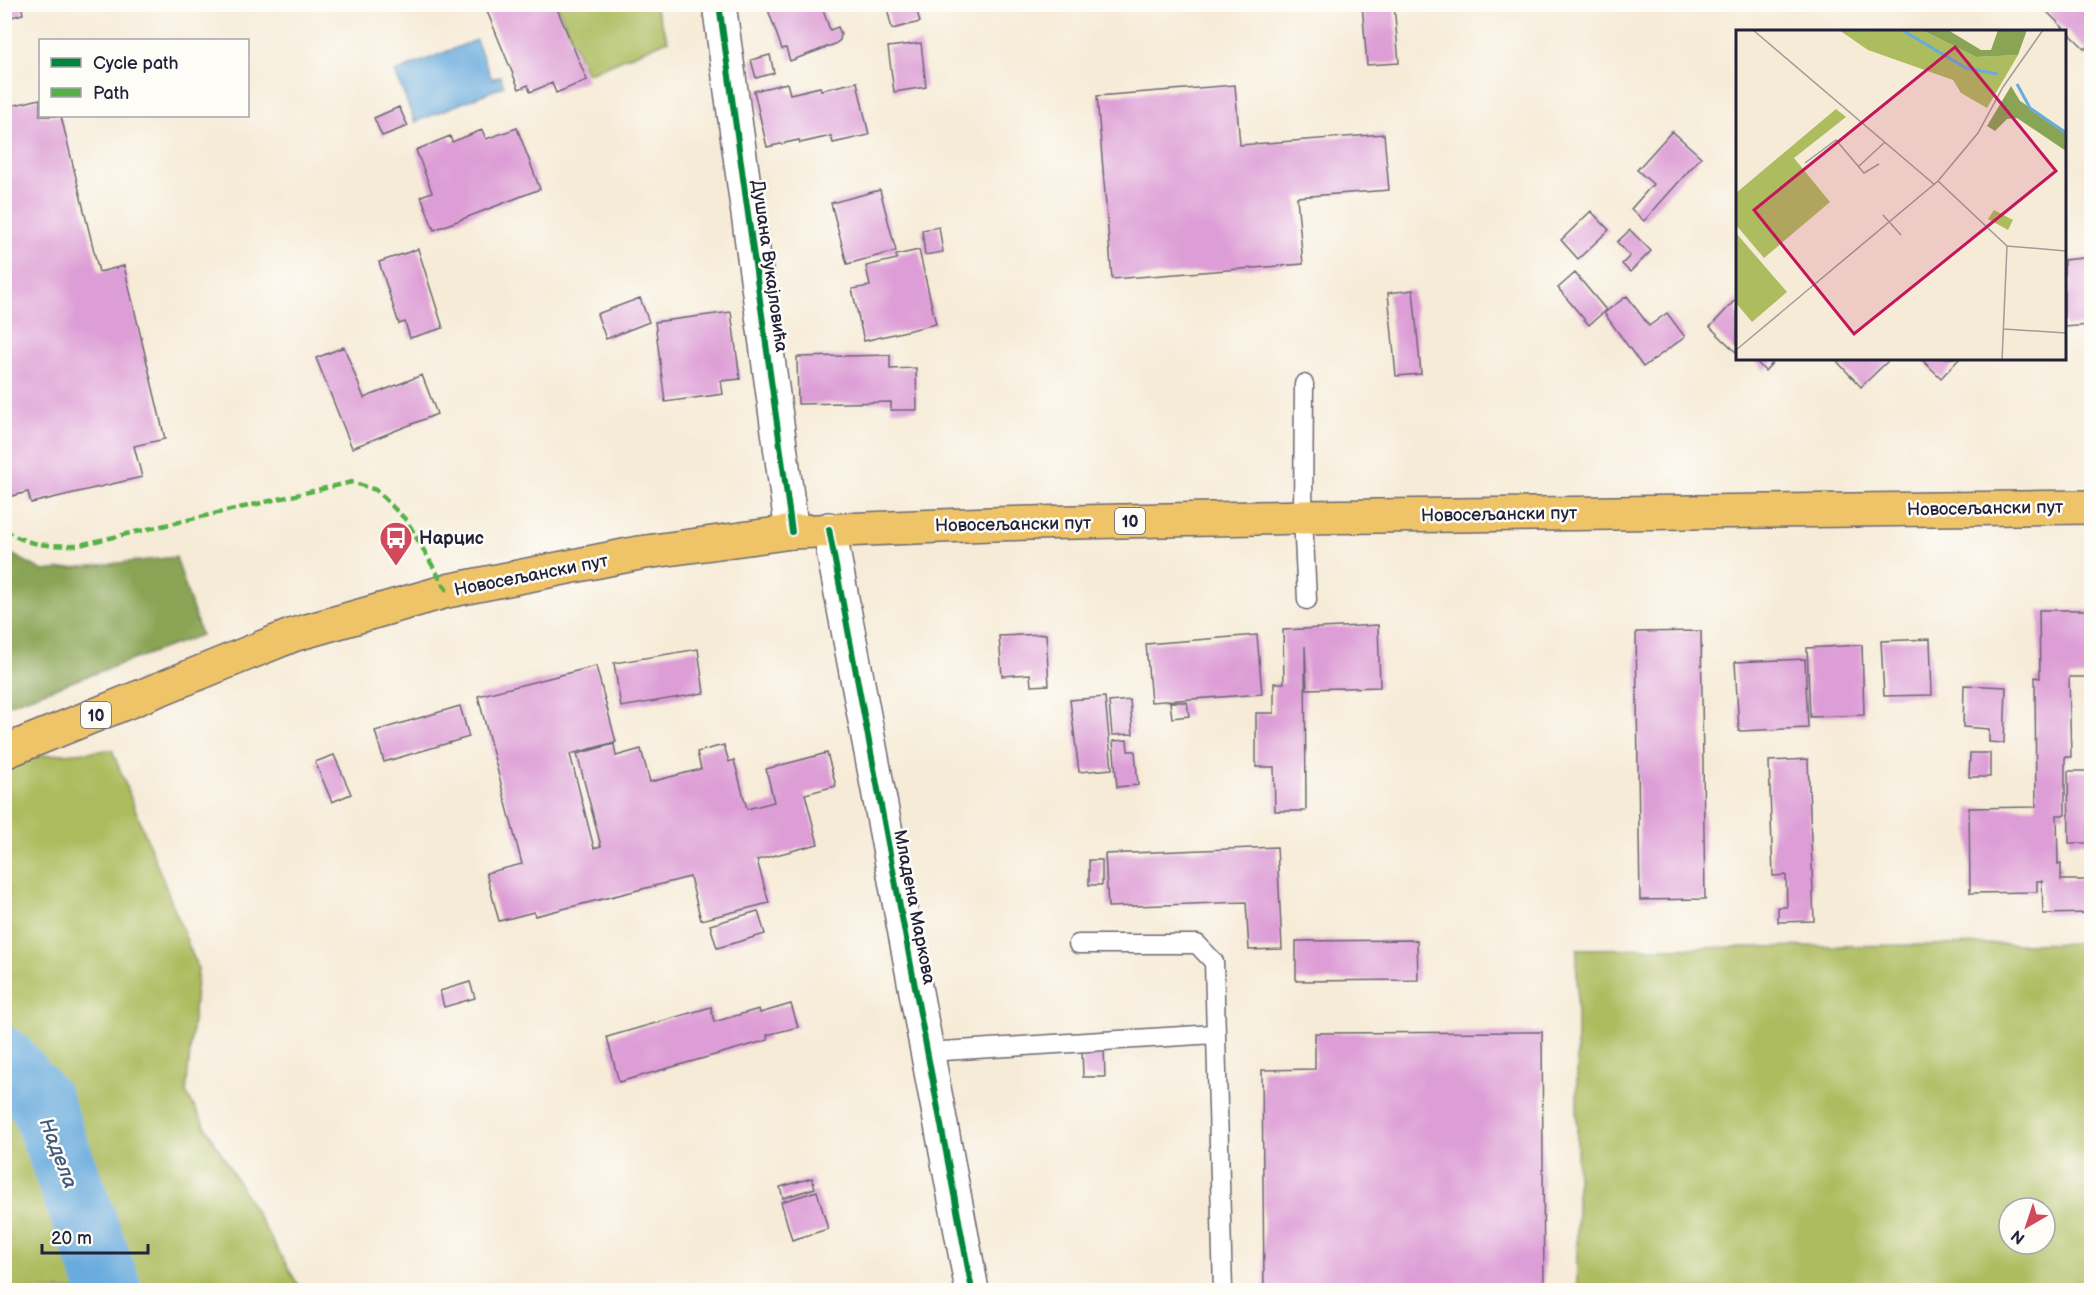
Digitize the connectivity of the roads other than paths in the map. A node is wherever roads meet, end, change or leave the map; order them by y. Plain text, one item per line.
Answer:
1 (719, 4) edge
2 (1304, 384) dead end
3 (2091, 507) edge
4 (1303, 517) junction
5 (829, 529) junction
6 (792, 532) junction
7 (1307, 600) dead end
8 (4, 753) edge
9 (1078, 944) dead end
10 (1215, 1034) junction
11 (927, 1052) junction
12 (972, 1290) edge
13 (1223, 1290) edge

1 - 6 street, Душана Вукајловића
2 - 4 lane
3 - 4 main road, Новосељански пут / 10
4 - 5 main road, Новосељански пут / 10
4 - 7 lane
5 - 6 main road, Новосељански пут / 10
5 - 11 street, Младена Маркова
6 - 8 main road, Новосељански пут / 10
9 - 10 lane
10 - 11 lane
10 - 13 lane
11 - 12 street, Младена Маркова

